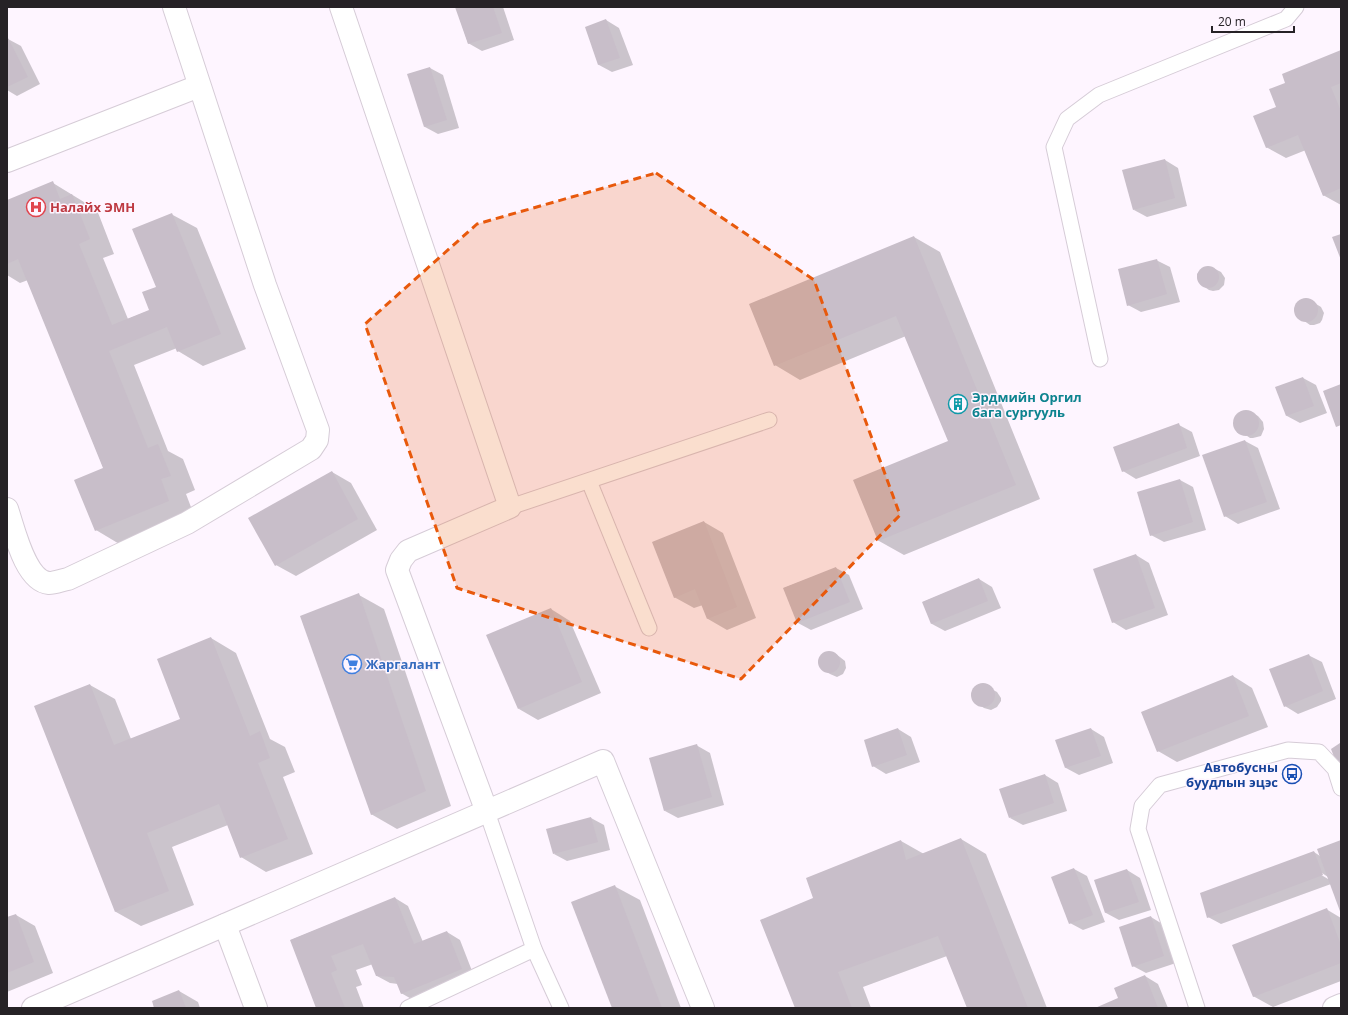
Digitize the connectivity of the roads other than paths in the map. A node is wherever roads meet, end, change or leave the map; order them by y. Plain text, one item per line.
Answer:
1 (174, 7) edge
2 (341, 7) edge
3 (1296, 7) edge
4 (199, 86) junction
5 (7, 161) edge
6 (1100, 359) dead end
7 (769, 420) dead end
8 (589, 481) junction
9 (510, 507) junction
10 (7, 509) edge
11 (649, 628) dead end
12 (1341, 788) edge
13 (486, 812) junction
14 (225, 925) junction
15 (534, 950) junction
16 (1341, 1005) edge
17 (33, 1008) edge
18 (256, 1008) edge
19 (408, 1008) edge
20 (561, 1008) edge
21 (703, 1008) edge
22 (1197, 1008) edge
23 (1334, 1008) edge

1 - 4 street
2 - 9 street
3 - 6 lane
4 - 5 street
4 - 10 street
7 - 8 lane
8 - 9 lane
8 - 11 lane
9 - 13 street
12 - 22 lane
13 - 14 street
13 - 15 lane
13 - 21 street
14 - 17 street
14 - 18 street
15 - 19 lane
15 - 20 lane
16 - 23 street

